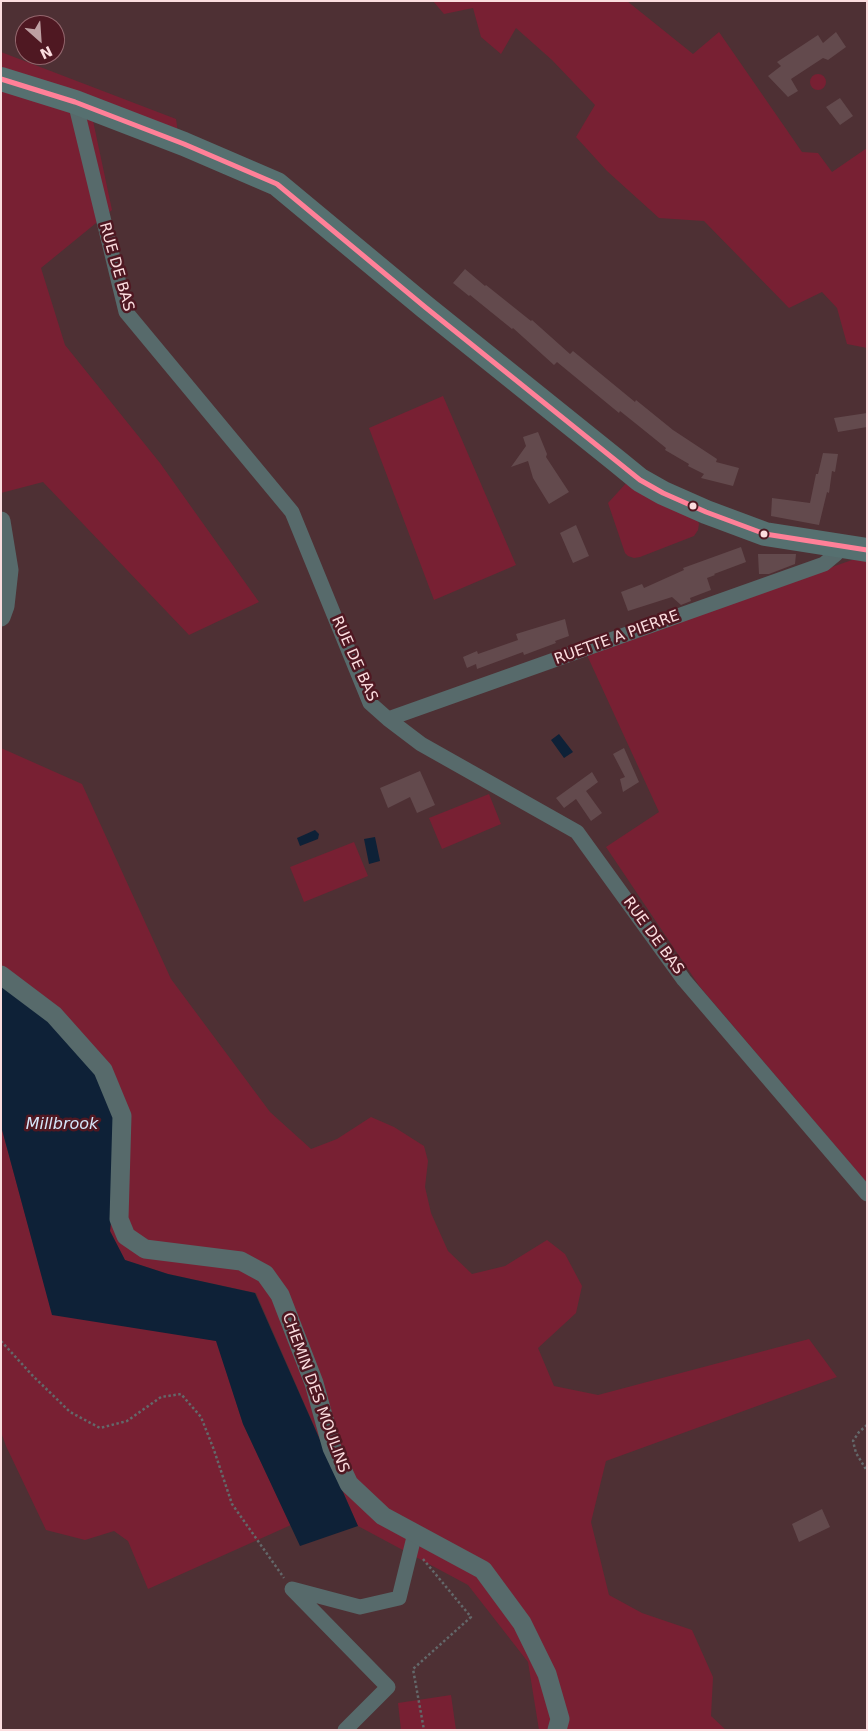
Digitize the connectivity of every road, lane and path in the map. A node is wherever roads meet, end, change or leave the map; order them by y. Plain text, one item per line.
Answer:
1 (1, 79) edge
2 (75, 102) junction
3 (1, 521) edge
4 (839, 547) junction
5 (867, 550) edge
6 (1, 617) edge
7 (388, 720) junction
8 (1, 976) edge
9 (867, 1194) edge
10 (1, 1341) edge
11 (867, 1425) edge
12 (867, 1471) edge
13 (414, 1540) junction
14 (292, 1589) junction
15 (345, 1730) edge
16 (424, 1730) edge
17 (558, 1730) edge

1 - 2 main road
2 - 4 main road
2 - 7 street, RUE DE BAS
3 - 6 street
4 - 5 main road
4 - 7 street, RUETTE A PIERRE
7 - 9 street, RUE DE BAS
8 - 13 street, CHEMIN DES MOULINS
10 - 14 path
11 - 12 path
13 - 14 street
13 - 16 path
13 - 17 street, CHEMIN DES MOULINS
14 - 15 street

